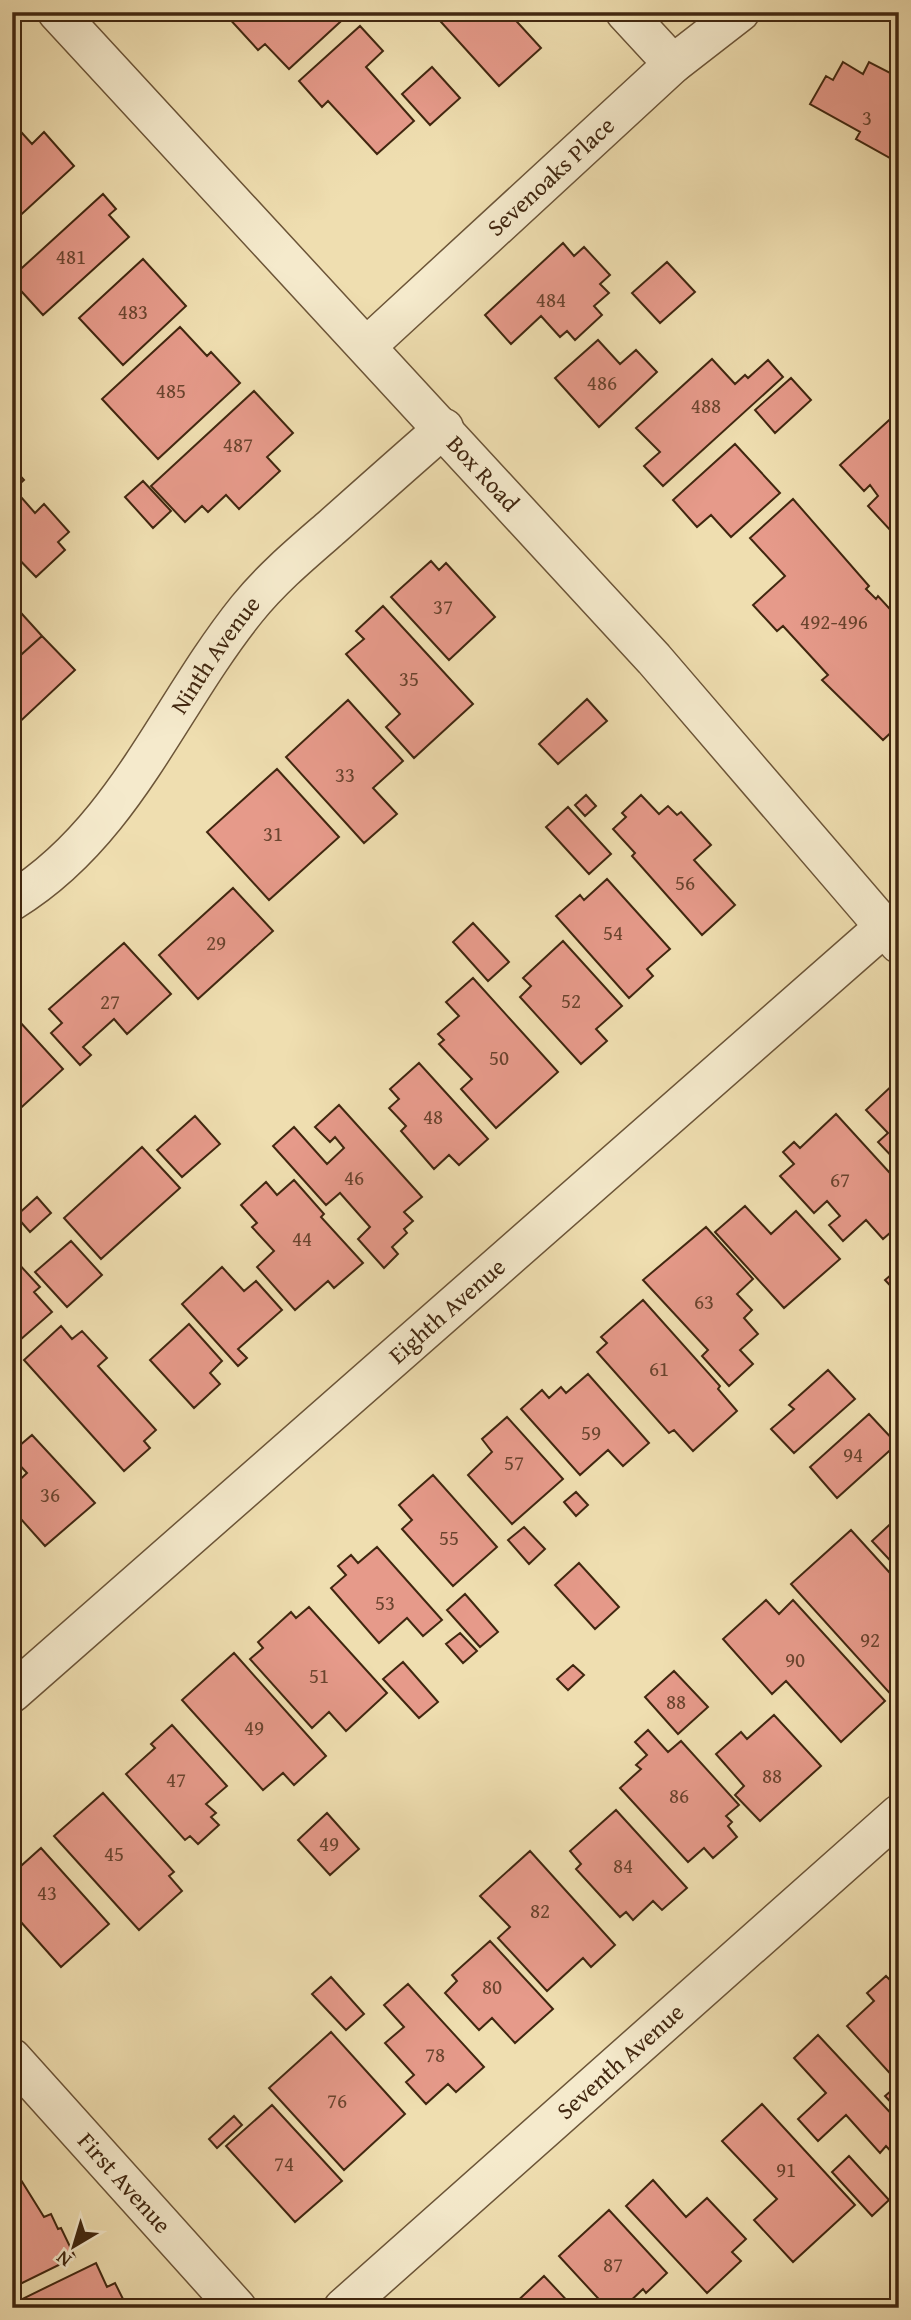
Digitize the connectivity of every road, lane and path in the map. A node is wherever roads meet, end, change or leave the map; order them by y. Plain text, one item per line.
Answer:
1 (57, 12) edge
2 (625, 12) edge
3 (740, 12) edge
4 (673, 64) junction
5 (367, 346) junction
6 (444, 428) junction
7 (12, 901) edge
8 (891, 936) edge
9 (12, 1693) edge
10 (899, 1814) edge
11 (12, 2058) edge
12 (237, 2308) edge
13 (342, 2308) edge

1 - 5 street, Box Road
2 - 4 street
3 - 4 street, Sevenoaks Place
4 - 5 street, Sevenoaks Place
5 - 6 street, Box Road
6 - 7 street, Ninth Avenue
6 - 8 street, Box Road
8 - 9 street, Eighth Avenue
10 - 13 street, Seventh Avenue
11 - 12 street, First Avenue

